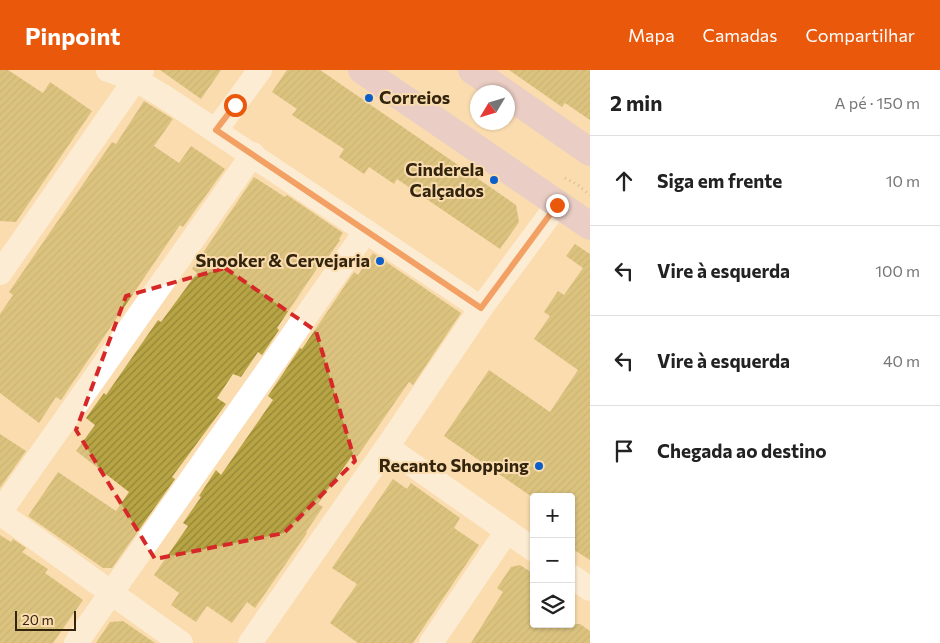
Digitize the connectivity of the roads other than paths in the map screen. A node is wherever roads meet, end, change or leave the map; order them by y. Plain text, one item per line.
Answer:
1 (108, 70) edge
2 (260, 70) edge
3 (362, 70) edge
4 (472, 70) edge
5 (139, 75) edge
6 (494, 85) edge
7 (515, 100) edge
8 (216, 130) junction
9 (590, 152) edge
10 (253, 154) junction
11 (557, 205) junction
12 (590, 226) edge
13 (366, 231) junction
14 (0, 273) edge
15 (481, 308) junction
16 (387, 447) junction
17 (0, 512) edge
18 (507, 531) junction
19 (530, 547) edge
20 (575, 579) edge
21 (590, 589) edge
22 (111, 593) junction
23 (435, 641) edge
24 (76, 643) edge
25 (181, 643) edge
26 (250, 643) edge

1 - 5 street
2 - 8 street
3 - 11 main road
4 - 6 main road
5 - 8 street
5 - 14 street
7 - 9 main road
8 - 10 street
10 - 13 street
10 - 17 street
11 - 12 main road
11 - 15 street
13 - 15 street
13 - 22 street
15 - 16 street
16 - 18 street
16 - 26 street
17 - 22 street
18 - 19 street
18 - 23 street
20 - 21 street
22 - 24 street
22 - 25 street

